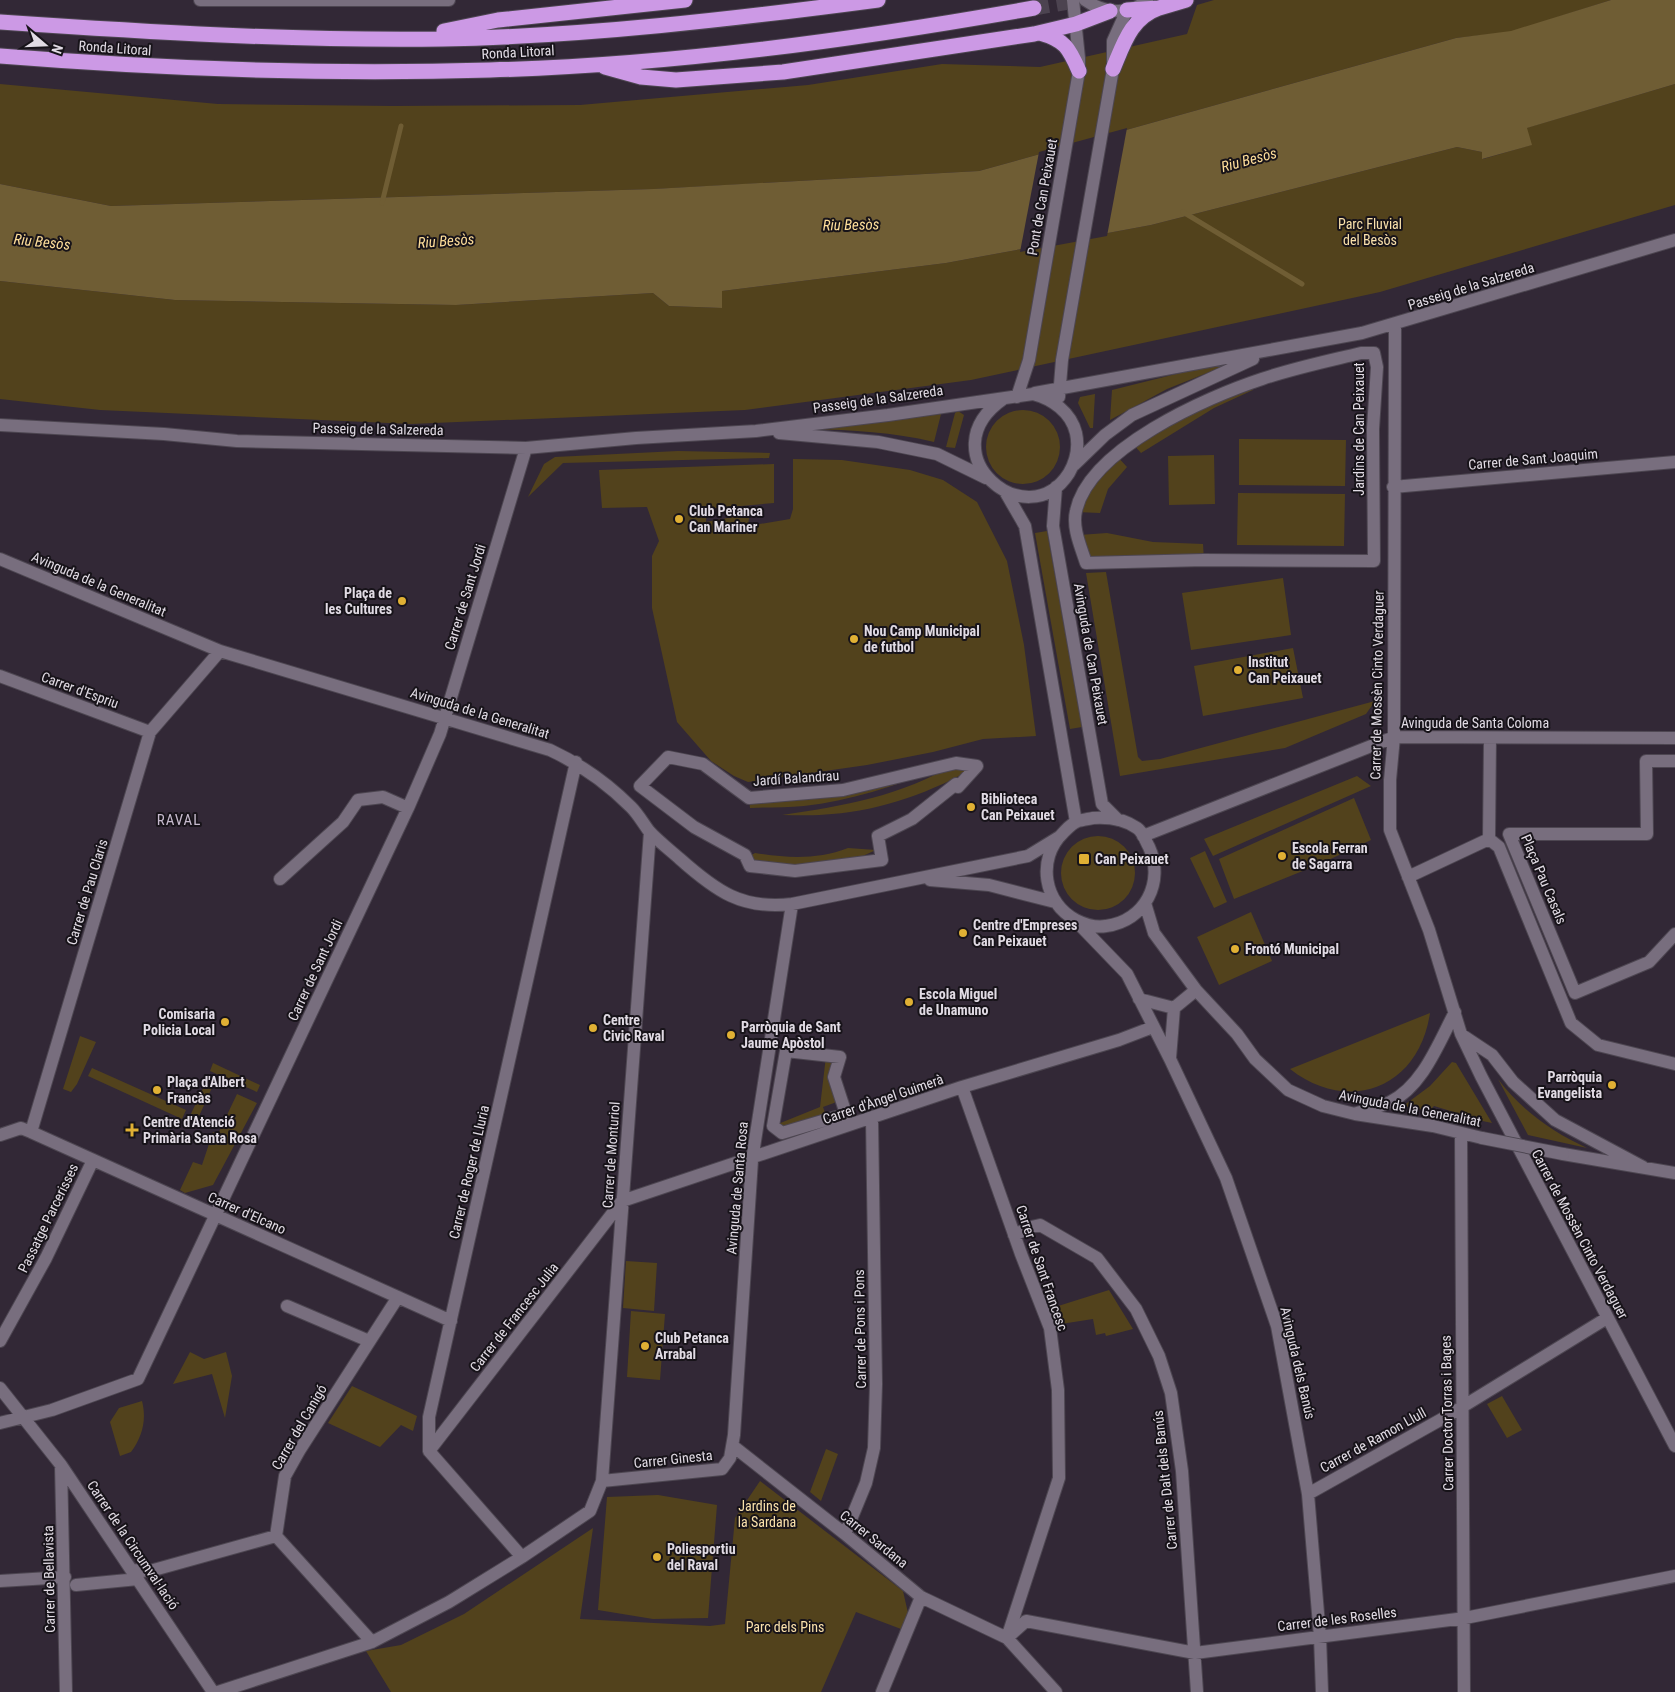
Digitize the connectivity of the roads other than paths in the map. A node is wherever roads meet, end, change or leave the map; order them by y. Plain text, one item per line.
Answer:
1 (200, 0) edge
2 (439, 0) edge
3 (449, 0) edge
4 (685, 0) edge
5 (878, 0) edge
6 (1073, 0) edge
7 (1085, 0) edge
8 (1186, 0) edge
9 (1153, 4) edge
10 (1034, 8) tunnel mouth
11 (1127, 10) junction
12 (1110, 11) junction
13 (0, 22) edge
14 (1125, 26) junction
15 (1076, 30) junction
16 (1040, 33) junction
17 (408, 38) junction
18 (0, 56) edge
19 (596, 64) junction
20 (1113, 69) joint
21 (1078, 71) junction
22 (1675, 240) edge
23 (1395, 325) junction
24 (1273, 350) junction
25 (1059, 389) junction
26 (1033, 394) junction
27 (1017, 397) junction
28 (1003, 399) junction
29 (1058, 404) junction
30 (0, 426) edge
31 (756, 431) junction
32 (526, 448) junction
33 (1675, 462) edge
34 (1072, 467) junction
35 (986, 478) junction
36 (1056, 487) junction
37 (1393, 487) junction
38 (1006, 493) junction
39 (0, 560) edge
40 (1086, 563) joint
41 (220, 651) junction
42 (0, 676) edge
43 (444, 718) junction
44 (150, 732) junction
45 (1394, 737) junction
46 (1490, 738) junction
47 (1675, 738) edge
48 (1675, 761) edge
49 (576, 762) junction
50 (408, 808) junction
51 (1118, 820) junction
52 (1076, 822) junction
53 (650, 832) junction
54 (1143, 836) junction
55 (1059, 837) junction
56 (1490, 838) junction
57 (882, 860) joint
58 (1408, 876) junction
59 (280, 879) dead end
60 (920, 880) junction
61 (1055, 902) junction
62 (792, 904) junction
63 (1146, 904) junction
64 (1074, 919) junction
65 (1675, 934) edge
66 (1196, 990) junction
67 (1139, 999) junction
68 (1174, 1008) junction
69 (1455, 1012) junction
70 (1153, 1027) junction
71 (1461, 1034) junction
72 (786, 1050) joint
73 (1170, 1059) junction
74 (1675, 1064) edge
75 (962, 1087) junction
76 (1355, 1114) junction
77 (872, 1119) junction
78 (31, 1132) junction
79 (1461, 1133) junction
80 (0, 1135) edge
81 (93, 1160) junction
82 (752, 1160) junction
83 (1643, 1168) junction
84 (1675, 1173) edge
85 (622, 1201) junction
86 (217, 1216) junction
87 (1014, 1236) junction
88 (398, 1297) junction
89 (287, 1306) dead end
90 (1607, 1318) junction
91 (451, 1321) junction
92 (369, 1341) junction
93 (0, 1342) edge
94 (0, 1388) edge
95 (1462, 1407) junction
96 (25, 1418) junction
97 (0, 1422) edge
98 (733, 1446) junction
99 (1675, 1446) edge
100 (429, 1451) junction
101 (61, 1465) junction
102 (602, 1481) junction
103 (1308, 1494) junction
104 (845, 1534) junction
105 (276, 1536) junction
106 (522, 1557) junction
107 (135, 1574) junction
108 (1675, 1576) edge
109 (64, 1577) junction
110 (0, 1581) edge
111 (76, 1585) dead end
112 (921, 1597) junction
113 (1465, 1618) junction
114 (1320, 1637) junction
115 (1007, 1638) junction
116 (372, 1642) junction
117 (1195, 1653) junction
118 (66, 1692) edge
119 (212, 1692) edge
120 (218, 1692) edge
121 (882, 1692) edge
122 (1056, 1692) edge
123 (1197, 1692) edge
124 (1322, 1692) edge
125 (1464, 1692) edge

1 - 2 street
2 - 3 street
4 - 17 highway
5 - 17 highway, Ronda Litoral
6 - 15 street, Pont de Can Peixauet
7 - 12 street
8 - 9 highway
9 - 11 highway
9 - 14 highway
10 - 19 highway, Ronda Litoral
11 - 12 street
11 - 14 street
12 - 15 highway
13 - 17 highway, Ronda Litoral
14 - 20 highway
15 - 16 highway
15 - 21 street, Pont de Can Peixauet
16 - 19 highway
16 - 21 highway
18 - 19 highway, Ronda Litoral
20 - 25 street
21 - 27 street, Pont de Can Peixauet
22 - 23 street, Passeig de la Salzereda
23 - 24 street, Passeig de la Salzereda
23 - 37 street, Carrer de Mossèn Cinto Verdaguer
24 - 25 street, Passeig de la Salzereda
24 - 34 street, Passeig de la Salzereda
25 - 26 street, Passeig de la Salzereda
25 - 29 street
26 - 27 street
26 - 29 street
27 - 28 street
28 - 31 street, Passeig de la Salzereda
28 - 35 street
29 - 34 street
30 - 32 street, Passeig de la Salzereda
31 - 32 street, Passeig de la Salzereda
31 - 35 street, Passeig de la Salzereda
32 - 43 street, Carrer de Sant Jordi
33 - 37 street, Carrer de Sant Joaquim
34 - 36 street
35 - 38 street
36 - 38 street
36 - 51 street, Avinguda de Can Peixauet
37 - 45 street, Carrer de Mossèn Cinto Verdaguer
38 - 52 street
39 - 41 street, Avinguda de la Generalitat
40 - 40 street, Jardins de Can Peixauet
41 - 43 street, Avinguda de la Generalitat
41 - 44 street, Carrer de Pau Claris
42 - 44 street, Carrer d'Espriu
43 - 49 street, Avinguda de la Generalitat
43 - 50 street, Carrer de Sant Jordi
44 - 78 street, Carrer de Pau Claris
45 - 46 street, Avinguda de Santa Coloma
45 - 54 street, Avinguda de Santa Coloma
45 - 58 street, Carrer de Mossèn Cinto Verdaguer
46 - 47 street, Avinguda de Santa Coloma
46 - 56 street
48 - 65 street, Plaça Pau Casals
49 - 53 street, Avinguda de la Generalitat
49 - 91 street, Carrer de Roger de Lluria
50 - 59 street
50 - 86 street, Carrer de Sant Jordi
51 - 52 street
51 - 54 street
52 - 55 street
53 - 62 street, Avinguda de la Generalitat
53 - 85 street, Carrer de Monturiol
54 - 63 street
55 - 60 street, Avinguda de la Generalitat
55 - 61 street
56 - 58 street
56 - 74 street
57 - 57 street, Jardí Balandrau
58 - 69 street, Carrer de Mossèn Cinto Verdaguer
60 - 61 street, Avinguda de la Generalitat
60 - 62 street, Avinguda de la Generalitat
61 - 64 street
62 - 82 street, Avinguda de Santa Rosa
63 - 64 street
63 - 66 street, Avinguda de la Generalitat
64 - 67 street, Avinguda dels Banús
66 - 68 street
66 - 76 street, Avinguda de la Generalitat
67 - 68 street
67 - 70 street, Avinguda dels Banús
68 - 73 street, Avinguda dels Banús
69 - 71 street, Carrer de Mossèn Cinto Verdaguer
69 - 76 street
70 - 73 street, Avinguda dels Banús
70 - 75 street, Carrer d'Àngel Guimerà
71 - 83 street
71 - 90 street, Carrer de Mossèn Cinto Verdaguer
72 - 72 street
73 - 103 street, Avinguda dels Banús
75 - 77 street, Carrer d'Àngel Guimerà
75 - 87 street, Carrer de Sant Francesc
76 - 79 street, Avinguda de la Generalitat
77 - 82 street, Carrer d'Àngel Guimerà
77 - 104 street, Carrer de Pons i Pons
78 - 80 street
78 - 81 street, Carrer d'Elcano
79 - 83 street, Avinguda de la Generalitat, bridge
79 - 95 street, Carrer Doctor Torras i Bages
81 - 86 street, Carrer d'Elcano
81 - 93 street, Passatge Parcerisses
82 - 85 street, Carrer d'Àngel Guimerà
82 - 98 street, Avinguda de Santa Rosa
83 - 84 street, Avinguda de la Generalitat
85 - 100 street, Carrer de Francesc Julia
85 - 102 street, Carrer de Monturiol
86 - 88 street, Carrer d'Elcano
86 - 96 street, Carrer de Sant Jordi
87 - 115 street, Carrer de Sant Francesc
87 - 117 street, Carrer de Dalt dels Banús
88 - 91 street, Carrer d'Elcano
88 - 92 street, Carrer del Canigó
89 - 92 street
90 - 95 street, Carrer de Ramon Llull
90 - 99 street, Carrer de Mossèn Cinto Verdaguer
91 - 100 street, Carrer de Roger de Lluria
92 - 105 street, Carrer del Canigó
94 - 96 street, Carrer de la Circumval·lació
95 - 103 street, Carrer de Ramon Llull
95 - 113 street, Carrer Doctor Torras i Bages
96 - 97 street, Carrer de Sant Jordi
96 - 101 street, Carrer de la Circumval·lació
98 - 102 street, Carrer Ginesta
98 - 104 street, Carrer Sardana
100 - 106 street
101 - 107 street, Carrer de la Circumval·lació
101 - 109 street, Carrer de Bellavista
102 - 106 street, Carrer de Monturiol
103 - 114 street, Avinguda dels Banús
104 - 112 street, Carrer Sardana
105 - 107 street
105 - 116 street
106 - 116 street, Carrer de Monturiol
107 - 111 street
107 - 119 street, Carrer de la Circumval·lació
108 - 113 street, Carrer de les Roselles
109 - 110 street
109 - 118 street, Carrer de Bellavista
112 - 115 street, Carrer Sardana
112 - 121 street
113 - 114 street, Carrer de les Roselles
113 - 125 street, Carrer Doctor Torras i Bages
114 - 117 street, Carrer de les Roselles
114 - 124 street, Avinguda dels Banús
115 - 117 street, Carrer de les Roselles
115 - 122 street
116 - 120 street, Carrer de Monturiol
117 - 123 street, Carrer de Dalt dels Banús

